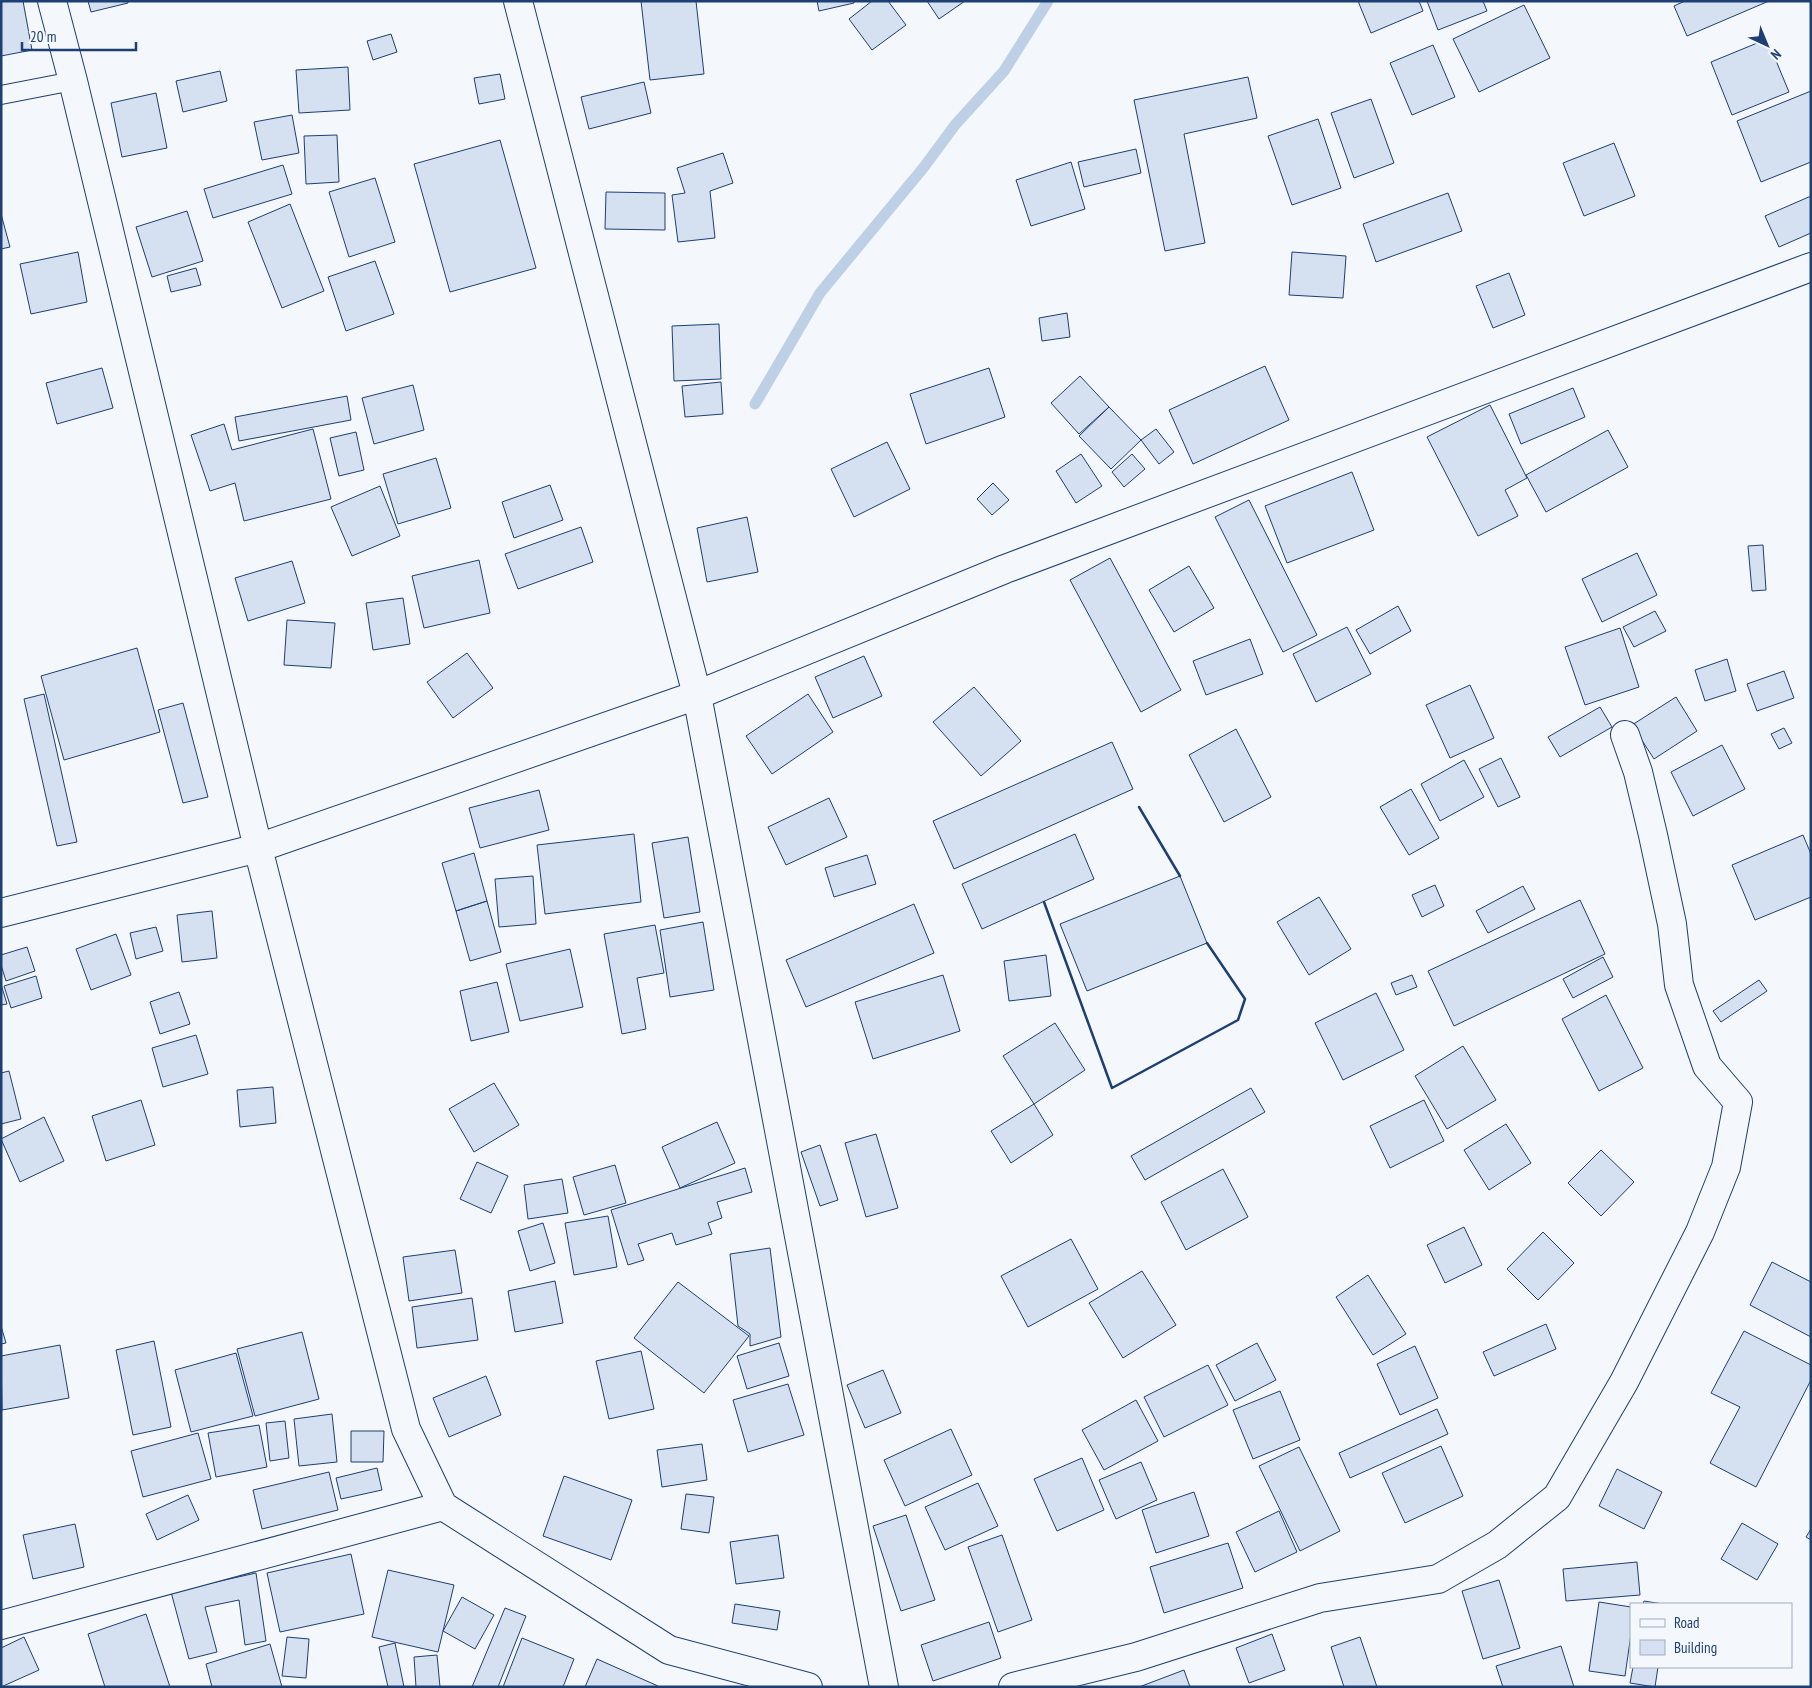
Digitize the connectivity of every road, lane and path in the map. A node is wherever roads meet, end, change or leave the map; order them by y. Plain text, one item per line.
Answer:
1 (52, 1) edge
2 (518, 1) edge
3 (73, 81) junction
4 (1, 95) edge
5 (1811, 267) edge
6 (697, 695) junction
7 (1625, 734) dead end
8 (258, 848) junction
9 (1, 913) edge
10 (444, 1506) junction
11 (1, 1625) edge
12 (808, 1687) edge
13 (884, 1687) edge
14 (1013, 1687) edge

1 - 3 street
2 - 6 street
3 - 4 lane
3 - 8 street
5 - 6 street
6 - 8 street
6 - 13 street
7 - 14 street
8 - 9 street
8 - 10 street
10 - 11 street
10 - 12 street

